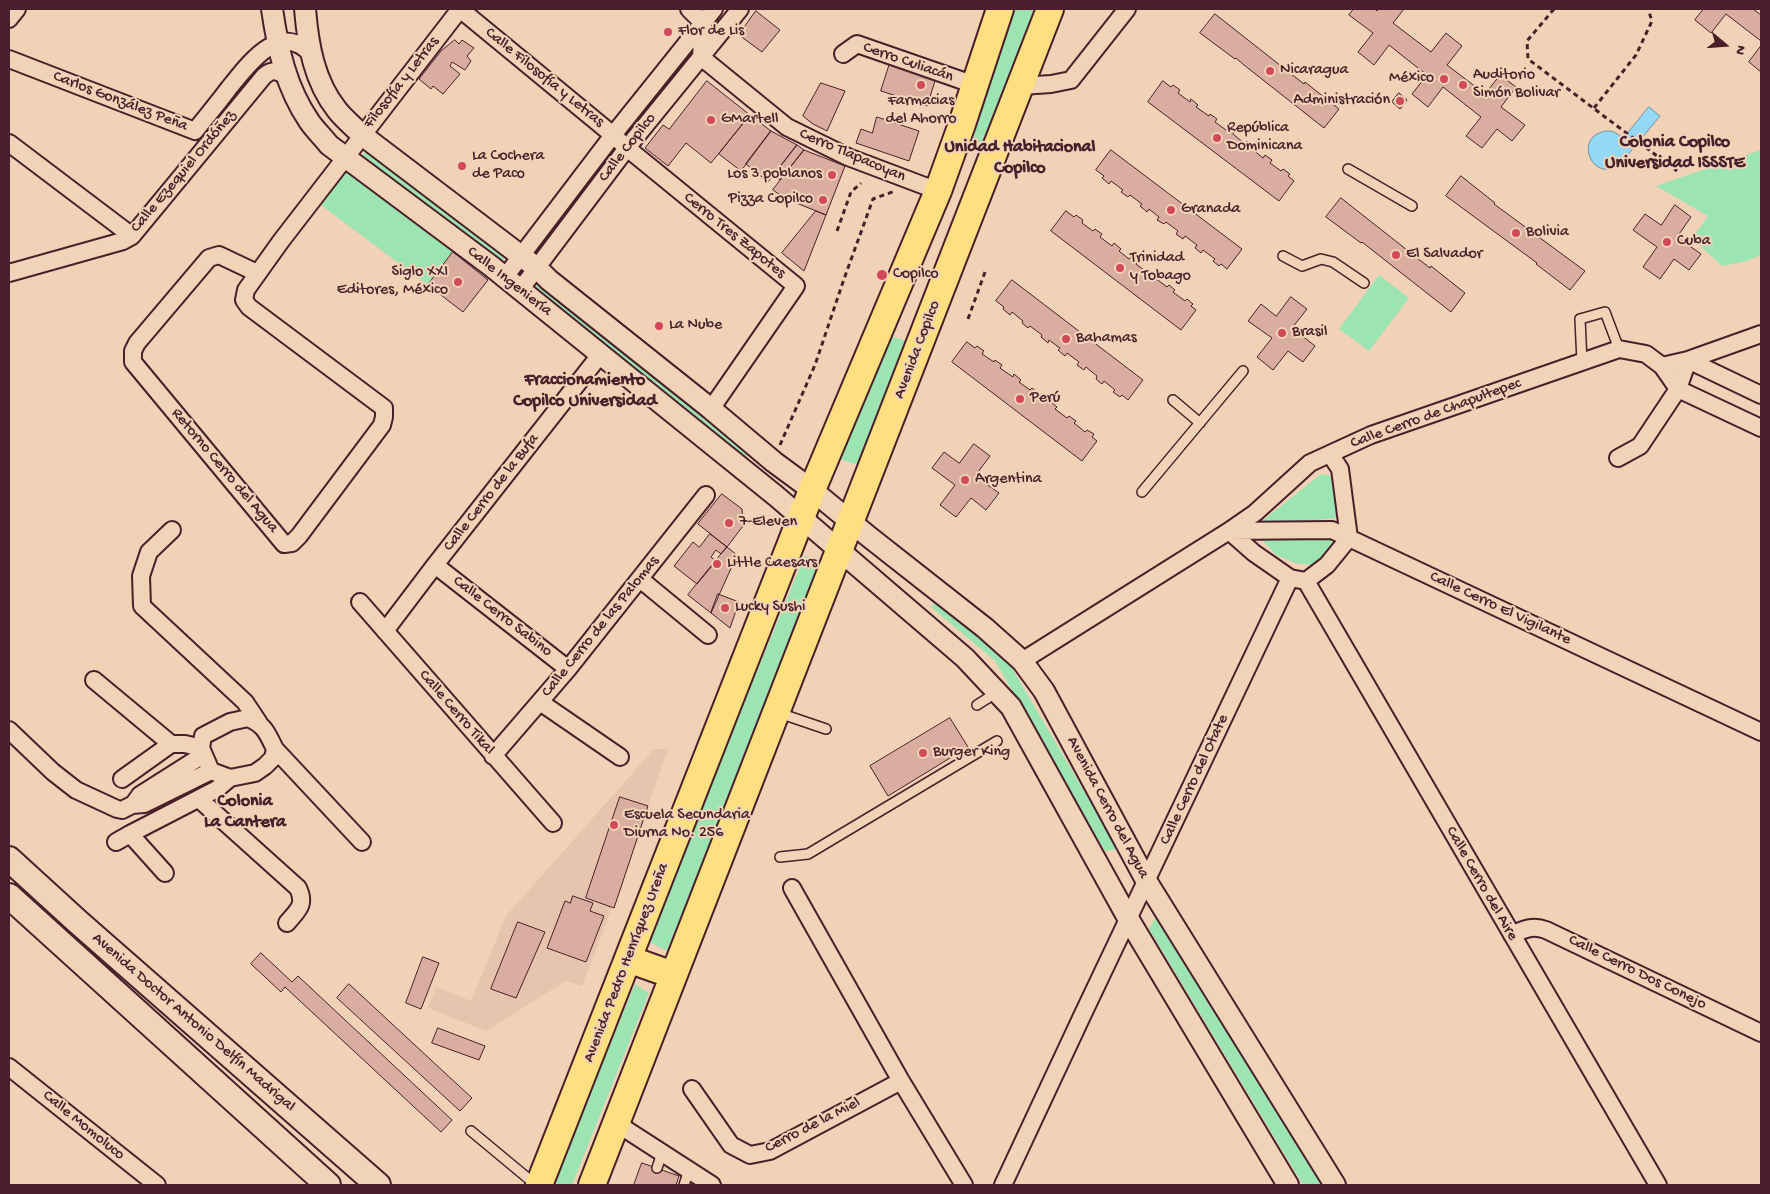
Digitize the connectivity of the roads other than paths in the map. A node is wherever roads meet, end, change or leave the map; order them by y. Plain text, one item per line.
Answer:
1 (17, 9) edge
2 (272, 9) edge
3 (305, 9) edge
4 (460, 9) edge
5 (689, 9) edge
6 (714, 9) edge
7 (740, 9) edge
8 (1000, 9) edge
9 (1050, 9) edge
10 (1127, 9) edge
11 (9, 19) edge
12 (703, 23) junction
13 (278, 43) junction
14 (311, 54) junction
15 (843, 54) dead end
16 (701, 57) junction
17 (9, 60) edge
18 (286, 76) junction
19 (975, 85) junction
20 (1021, 86) junction
21 (962, 124) junction
22 (362, 135) junction
23 (613, 135) junction
24 (9, 143) edge
25 (627, 148) junction
26 (346, 157) junction
27 (1348, 169) dead end
28 (986, 172) junction
29 (927, 187) junction
30 (1412, 206) dead end
31 (132, 236) junction
32 (917, 241) junction
33 (957, 251) junction
34 (1282, 256) dead end
35 (529, 262) junction
36 (258, 273) junction
37 (9, 274) edge
38 (1364, 283) dead end
39 (513, 284) junction
40 (1761, 334) edge
41 (1619, 348) junction
42 (600, 355) junction
43 (1688, 360) junction
44 (1582, 362) junction
45 (1662, 366) junction
46 (1243, 371) dead end
47 (1678, 389) junction
48 (1761, 395) edge
49 (1173, 400) dead end
50 (710, 409) junction
51 (1200, 423) junction
52 (1761, 428) edge
53 (777, 454) junction
54 (1330, 454) junction
55 (1618, 458) dead end
56 (756, 481) junction
57 (812, 490) junction
58 (1142, 492) dead end
59 (706, 495) dead end
60 (802, 518) junction
61 (851, 522) junction
62 (172, 530) dead end
63 (1229, 531) junction
64 (1348, 538) junction
65 (840, 551) junction
66 (435, 565) junction
67 (1290, 578) junction
68 (640, 579) junction
69 (1306, 581) junction
70 (360, 602) dead end
71 (385, 631) junction
72 (708, 635) dead end
73 (1022, 662) junction
74 (568, 669) junction
75 (94, 680) dead end
76 (995, 690) junction
77 (245, 702) junction
78 (540, 702) junction
79 (977, 705) dead end
80 (777, 712) junction
81 (238, 720) junction
82 (259, 723) junction
83 (826, 729) dead end
84 (9, 730) edge
85 (1761, 732) edge
86 (997, 741) dead end
87 (193, 746) junction
88 (275, 749) junction
89 (493, 756) junction
90 (620, 757) dead end
91 (266, 766) junction
92 (290, 766) junction
93 (220, 778) junction
94 (122, 779) dead end
95 (199, 800) junction
96 (132, 805) junction
97 (552, 823) dead end
98 (362, 842) dead end
99 (780, 857) dead end
100 (9, 859) edge
101 (165, 873) dead end
102 (1147, 882) junction
103 (792, 888) dead end
104 (9, 896) edge
105 (1128, 920) junction
106 (287, 923) dead end
107 (1512, 936) junction
108 (628, 959) junction
109 (673, 975) junction
110 (1761, 1033) edge
111 (9, 1067) edge
112 (901, 1081) junction
113 (692, 1089) dead end
114 (616, 1123) junction
115 (471, 1131) dead end
116 (686, 1178) edge
117 (156, 1185) edge
118 (328, 1185) edge
119 (378, 1185) edge
120 (538, 1185) edge
121 (592, 1185) edge
122 (712, 1185) edge
123 (964, 1185) edge
124 (1003, 1185) edge
125 (1288, 1185) edge
126 (1335, 1185) edge
127 (1658, 1185) edge

1 - 11 street
2 - 13 street, Calle Ingeniería
3 - 14 street, Calle Ingeniería
4 - 22 street, Filosofía y Letras
4 - 23 street, Calle Filosofía y Letras
5 - 12 street
6 - 12 street, Calle Copilco
7 - 16 street, Calle Copilco
8 - 19 main road
9 - 20 main road, Avenida Copilco
10 - 20 street
12 - 16 street
12 - 23 street, Calle Copilco
13 - 14 street
13 - 17 street, Carlos González Peña
13 - 18 street, Calle Ingeniería
14 - 22 street, Calle Ingeniería
15 - 19 street, Cerro Culiacán
16 - 25 street, Calle Copilco
16 - 29 street, Cerro Tlapacoyan
18 - 26 street, Calle Ingeniería
18 - 31 street, Calle Ezequiel Ordóñez
19 - 21 main road
20 - 28 main road, Avenida Copilco
21 - 28 main road
21 - 29 main road
22 - 26 street, Filosofía y Letras
22 - 35 street, Calle Ingeniería
23 - 25 street, Calle Filosofía y Letras
23 - 35 street, Calle Copilco
24 - 31 street
25 - 35 street, Calle Copilco
25 - 50 street, Cerro Tres Zapotes
26 - 36 street, Retorno Cerro del Agua
26 - 39 street, Calle Ingeniería
27 - 30 lane
28 - 33 main road, Avenida Copilco
29 - 32 main road
31 - 37 street, Calle Ezequiel Ordóñez
32 - 33 main road
32 - 57 main road
33 - 61 main road, Avenida Copilco
34 - 38 lane
35 - 39 street, Calle Copilco
35 - 50 street, Calle Ingeniería
36 - 36 street, Retorno Cerro del Agua
39 - 42 street, Calle Ingeniería
40 - 43 street
41 - 44 street, Calle Cerro de Chapultepec
41 - 44 lane
41 - 45 street
42 - 56 street, Calle Ingeniería
42 - 66 street, Calle Cerro de la Bufa
43 - 45 street
43 - 47 street
43 - 48 street
44 - 54 street, Calle Cerro de Chapultepec
45 - 47 street
46 - 51 lane
47 - 52 street
47 - 55 street
49 - 51 lane
50 - 53 street, Calle Ingeniería
51 - 58 lane
53 - 56 street
53 - 57 street, Calle Ingeniería
54 - 63 street, Calle Cerro de Chapultepec
54 - 64 street
56 - 60 street, Calle Ingeniería
57 - 60 main road, Avenida Pedro Henríquez Ureña
57 - 61 street, Avenida Cerro del Agua
59 - 68 street, Calle Cerro de las Palomas
60 - 65 street, Avenida Cerro del Agua
60 - 108 main road, Avenida Pedro Henríquez Ureña
61 - 65 main road
61 - 73 street, Avenida Cerro del Agua
62 - 77 street
63 - 64 street, Calle Cerro El Vigilante
63 - 67 street
63 - 73 street, Calle Cerro de Chapultepec
64 - 69 street
64 - 85 street, Calle Cerro El Vigilante
65 - 76 street, Avenida Cerro del Agua
65 - 80 main road
66 - 71 street, Calle Cerro de la Bufa
66 - 74 street, Calle Cerro Sabino
67 - 69 street
67 - 102 street, Calle Cerro del Otate
68 - 72 street
68 - 74 street, Calle Cerro de las Palomas
69 - 107 street, Calle Cerro del Aire
70 - 71 street, Calle Cerro Tikal
71 - 89 street, Calle Cerro Tikal
73 - 102 street, Avenida Cerro del Agua
74 - 78 street, Calle Cerro de las Palomas
75 - 87 street
76 - 79 lane
76 - 105 street, Avenida Cerro del Agua
77 - 81 street
77 - 82 street
78 - 89 street, Calle Cerro de las Palomas
78 - 90 street
80 - 83 lane
80 - 109 main road
81 - 82 street
81 - 87 street
82 - 88 street
84 - 96 street
86 - 99 lane
87 - 93 street
87 - 94 street
87 - 96 street
88 - 91 street
88 - 92 street
89 - 97 street, Calle Cerro Tikal
91 - 92 street
91 - 93 street
92 - 98 street
93 - 95 street
93 - 96 street
95 - 101 street
95 - 106 street
100 - 119 main road, Avenida Doctor Antonio Delfín Madrigal
102 - 105 street, Calle Cerro del Otate
102 - 126 street, Avenida Cerro del Agua
103 - 112 street
104 - 118 main road, Avenida Doctor Antonio Delfín Madrigal
105 - 124 street, Calle Cerro del Otate
105 - 125 street, Avenida Cerro del Agua
107 - 110 street, Calle Cerro Dos Conejo
107 - 127 street, Calle Cerro del Aire
108 - 109 main road
108 - 120 main road, Avenida Pedro Henríquez Ureña
109 - 114 main road
111 - 117 street, Calle Momoluco
112 - 113 street, Cerro de la Miel
112 - 123 street
114 - 116 street
114 - 121 main road
115 - 120 lane
116 - 122 street

